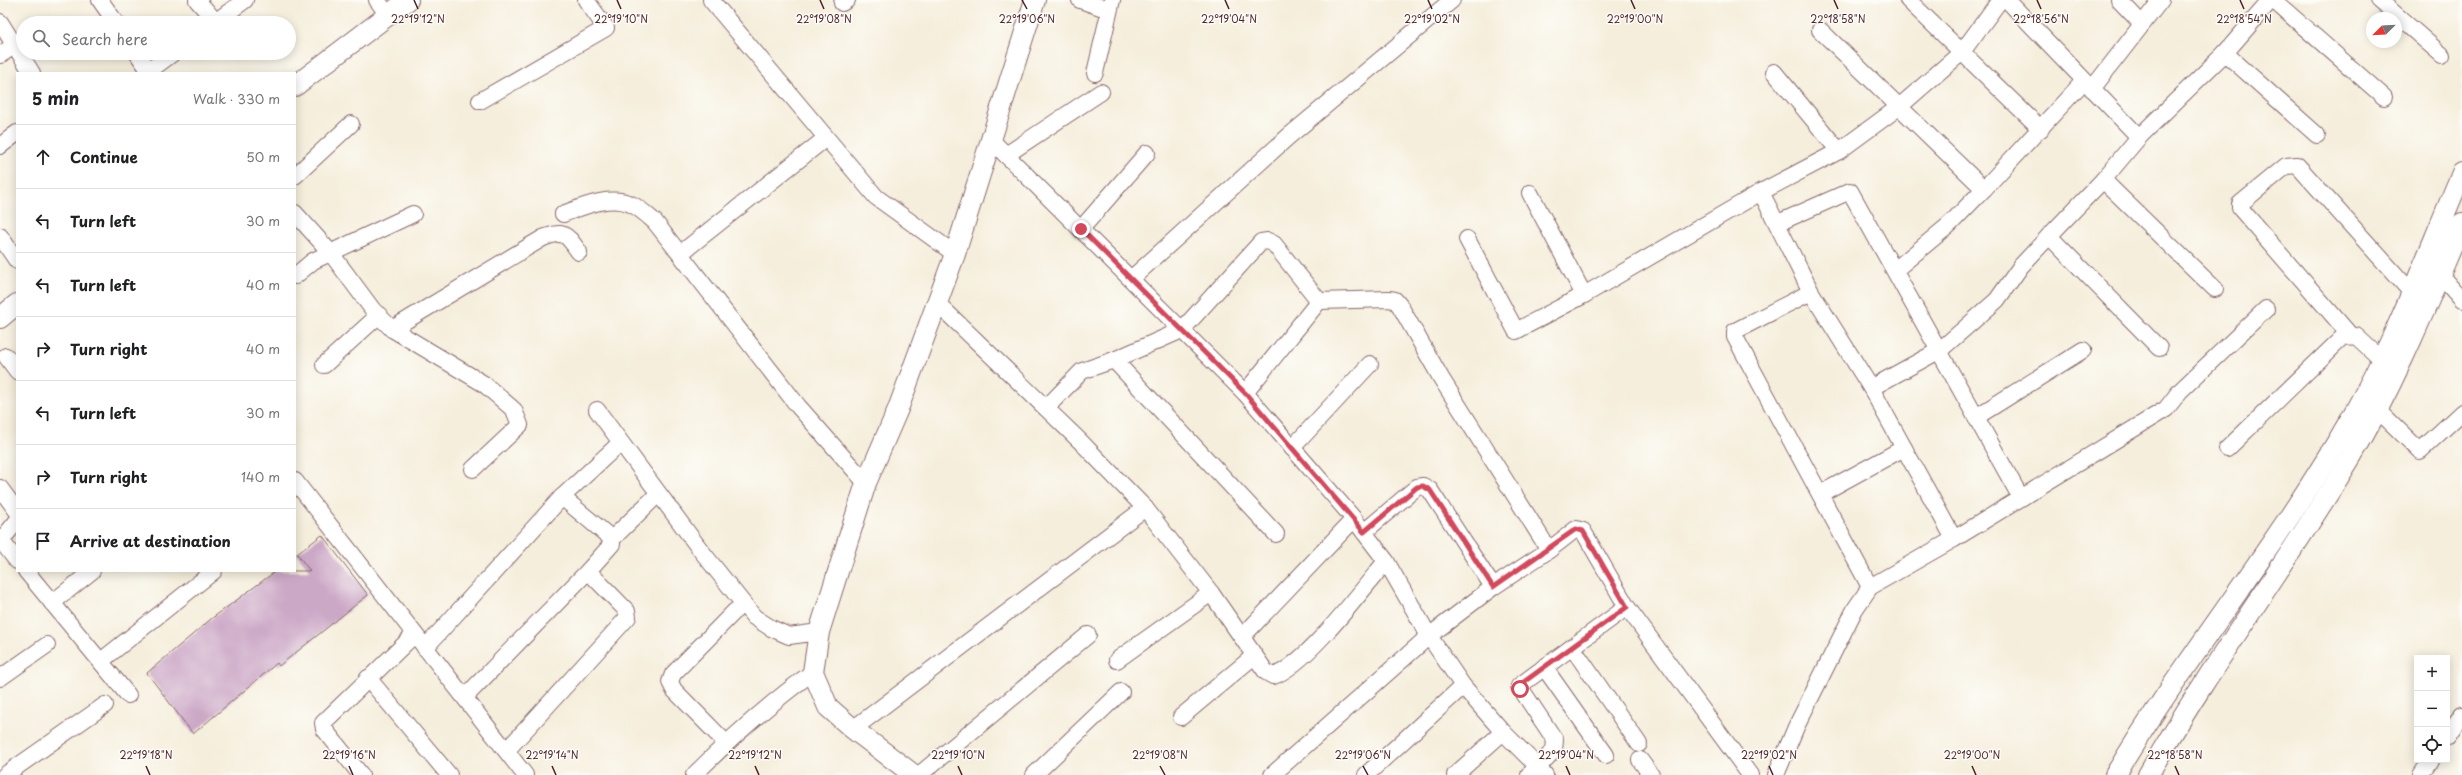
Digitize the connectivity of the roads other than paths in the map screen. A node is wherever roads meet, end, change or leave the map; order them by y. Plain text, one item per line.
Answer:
1 (100, 0) edge
2 (197, 0) edge
3 (245, 0) edge
4 (408, 0) edge
5 (586, 0) edge
6 (711, 0) edge
7 (1035, 0) edge
8 (1080, 0) edge
9 (1452, 0) edge
10 (1908, 0) edge
11 (2000, 0) edge
12 (2007, 0) edge
13 (2119, 0) edge
14 (2161, 0) edge
15 (2272, 0) edge
16 (2379, 0) edge
17 (1110, 5) edge
18 (383, 8) edge
19 (111, 16) edge
20 (210, 16) edge
21 (223, 16) edge
22 (0, 22) edge
23 (2141, 23) junction
24 (1820, 30) dead end
25 (15, 45) joint
26 (1962, 52) junction
27 (2226, 53) junction
28 (0, 55) edge
29 (2442, 55) dead end
30 (24, 60) edge
31 (142, 60) edge
32 (165, 60) edge
33 (31, 72) edge
34 (150, 72) edge
35 (1095, 72) dead end
36 (1774, 72) dead end
37 (296, 85) edge
38 (2088, 85) junction
39 (1101, 92) dead end
40 (2384, 97) dead end
41 (480, 102) dead end
42 (1899, 106) junction
43 (351, 124) dead end
44 (2041, 129) junction
45 (16, 134) edge
46 (2317, 135) dead end
47 (2139, 137) junction
48 (826, 138) junction
49 (992, 141) junction
50 (0, 146) edge
51 (1839, 151) junction
52 (1147, 153) dead end
53 (1006, 155) junction
54 (2462, 173) edge
55 (296, 175) edge
56 (2103, 180) junction
57 (1984, 190) junction
58 (1761, 192) junction
59 (1530, 193) dead end
60 (296, 213) edge
61 (413, 214) dead end
62 (563, 214) dead end
63 (2462, 222) edge
64 (1778, 223) junction
65 (1081, 229) junction
66 (0, 236) edge
67 (2049, 236) junction
68 (1467, 239) dead end
69 (330, 252) junction
70 (579, 252) dead end
71 (681, 253) junction
72 (955, 254) junction
73 (16, 260) edge
74 (1895, 270) junction
75 (296, 275) edge
76 (2440, 275) junction
77 (1131, 279) junction
78 (2215, 289) dead end
79 (1811, 292) junction
80 (2412, 293) junction
81 (1584, 295) junction
82 (2460, 295) edge
83 (1319, 302) junction
84 (937, 304) junction
85 (16, 305) edge
86 (2266, 309) dead end
87 (379, 315) junction
88 (0, 318) edge
89 (392, 328) junction
90 (1182, 330) junction
91 (2350, 335) junction
92 (2159, 348) dead end
93 (1940, 350) junction
94 (2083, 350) dead end
95 (6, 356) dead end
96 (1114, 360) junction
97 (2382, 360) junction
98 (1370, 364) dead end
99 (324, 365) dead end
100 (16, 370) edge
101 (1871, 388) junction
102 (1245, 393) junction
103 (1046, 408) junction
104 (598, 410) dead end
105 (2378, 410) junction
106 (2462, 412) edge
107 (1976, 417) junction
108 (620, 443) junction
109 (1292, 448) junction
110 (1904, 448) junction
111 (2227, 449) dead end
112 (473, 469) dead end
113 (866, 483) junction
114 (296, 484) edge
115 (0, 488) edge
116 (658, 494) junction
117 (1820, 494) junction
118 (562, 497) junction
119 (2021, 498) junction
120 (2300, 498) junction
121 (301, 502) edge
122 (1145, 508) junction
123 (2318, 509) junction
124 (16, 510) edge
125 (1354, 519) junction
126 (16, 523) edge
127 (1364, 532) junction
128 (1276, 534) dead end
129 (612, 539) junction
130 (1954, 539) junction
131 (1549, 550) junction
132 (16, 560) edge
133 (1386, 561) junction
134 (588, 571) junction
135 (27, 572) edge
136 (91, 572) edge
137 (213, 572) edge
138 (1493, 587) junction
139 (1870, 587) junction
140 (1211, 593) junction
141 (52, 603) junction
142 (1627, 607) junction
143 (735, 611) dead end
144 (818, 632) junction
145 (414, 635) junction
146 (1088, 635) dead end
147 (1430, 636) junction
148 (1242, 637) junction
149 (47, 645) dead end
150 (1572, 647) junction
151 (425, 648) junction
152 (1254, 656) junction
153 (1116, 660) dead end
154 (101, 661) junction
155 (1544, 667) junction
156 (814, 672) junction
157 (0, 678) edge
158 (368, 678) junction
159 (2173, 682) junction
160 (1464, 686) junction
161 (1121, 692) dead end
162 (128, 695) dead end
163 (2194, 696) junction
164 (465, 698) junction
165 (105, 705) dead end
166 (2462, 714) edge
167 (1181, 717) dead end
168 (853, 729) junction
169 (1503, 732) junction
170 (2450, 732) edge
171 (726, 743) junction
172 (1639, 744) dead end
173 (507, 750) junction
174 (1606, 755) dead end
175 (1640, 760) dead end
176 (2429, 763) edge
177 (1537, 772) edge
178 (5, 775) edge
179 (362, 775) edge
180 (449, 775) edge
181 (525, 775) edge
182 (694, 775) edge
183 (914, 775) edge
184 (919, 775) edge
185 (1034, 775) edge
186 (1272, 775) edge
187 (1366, 775) edge
188 (1455, 775) edge
189 (1651, 775) edge
190 (1750, 775) edge
191 (1776, 775) edge
192 (2115, 775) edge
193 (2148, 775) edge
194 (2421, 775) edge

1 - 19 street
2 - 20 street
3 - 21 street
4 - 18 street
5 - 41 street
6 - 48 street
7 - 49 street
8 - 17 street
9 - 77 street
10 - 26 street
11 - 26 street
12 - 38 street
13 - 23 street
14 - 23 street
15 - 27 street
15 - 40 street
16 - 29 street
17 - 35 street
18 - 37 street
22 - 25 street
23 - 38 street
24 - 42 street
25 - 28 street
26 - 42 street
26 - 44 street
27 - 46 street
27 - 47 street
30 - 33 street
31 - 34 street
32 - 34 street
36 - 51 street
38 - 44 street
38 - 47 street
39 - 53 street
42 - 51 street
42 - 57 street
43 - 55 street
44 - 57 street
45 - 50 street
47 - 56 street
48 - 71 street
48 - 72 street
49 - 53 street
49 - 72 street
51 - 58 street
52 - 65 street
53 - 65 street
54 - 80 street
56 - 67 street
56 - 78 street
57 - 74 street
58 - 64 street
58 - 81 street
59 - 81 street
60 - 69 street
61 - 69 street
62 - 71 street
63 - 76 street
64 - 74 street
64 - 79 street
65 - 77 street
66 - 73 street
67 - 92 street
67 - 93 street
68 - 81 street
69 - 75 street
69 - 87 street
70 - 89 street
71 - 113 street
72 - 84 street
74 - 93 street
76 - 82 street
76 - 105 street
77 - 90 street
79 - 101 street
79 - 117 street
80 - 91 street
80 - 97 street
83 - 90 street
83 - 102 street
83 - 131 street
84 - 103 street
84 - 113 street
85 - 88 street
86 - 119 street
87 - 89 street
87 - 99 street
89 - 112 street
90 - 96 street
90 - 102 street
91 - 97 street
91 - 111 street
93 - 101 street
93 - 107 street
94 - 107 street
95 - 100 street
96 - 103 street
96 - 128 street
97 - 120 street
98 - 109 street
101 - 110 street
102 - 109 street
103 - 122 street
104 - 108 street
105 - 106 street
105 - 123 street
107 - 119 street
108 - 116 street
108 - 118 street
109 - 125 street
110 - 117 street
110 - 130 street
113 - 144 street
114 - 121 street
115 - 124 street
116 - 129 street
116 - 144 street
117 - 139 street
118 - 129 street
118 - 151 street
119 - 130 street
120 - 123 street
120 - 159 street
121 - 145 street
122 - 140 street
122 - 168 street
123 - 163 street
125 - 127 street
125 - 148 street
126 - 132 street
127 - 133 street
127 - 138 street
129 - 134 street
130 - 139 street
131 - 138 street
131 - 142 street
133 - 147 street
133 - 152 street
134 - 164 street
134 - 173 street
135 - 141 street
136 - 141 street
137 - 154 street
138 - 147 street
139 - 191 street
140 - 148 street
140 - 153 street
141 - 154 street
142 - 150 street
142 - 190 street
143 - 171 street
144 - 156 street
145 - 151 street
145 - 158 street
146 - 184 street
147 - 160 street
147 - 186 street
148 - 152 street
149 - 157 street
150 - 155 street
150 - 172 street
151 - 164 street
152 - 167 street
154 - 162 street
155 - 174 street
155 - 177 street
156 - 168 street
156 - 171 street
158 - 179 street
158 - 180 street
159 - 163 street
159 - 192 street
160 - 169 street
160 - 187 street
161 - 185 street
163 - 193 street
164 - 173 street
165 - 178 street
166 - 170 street
168 - 183 street
169 - 177 street
169 - 188 street
171 - 182 street
173 - 181 street
175 - 189 street
176 - 194 street

